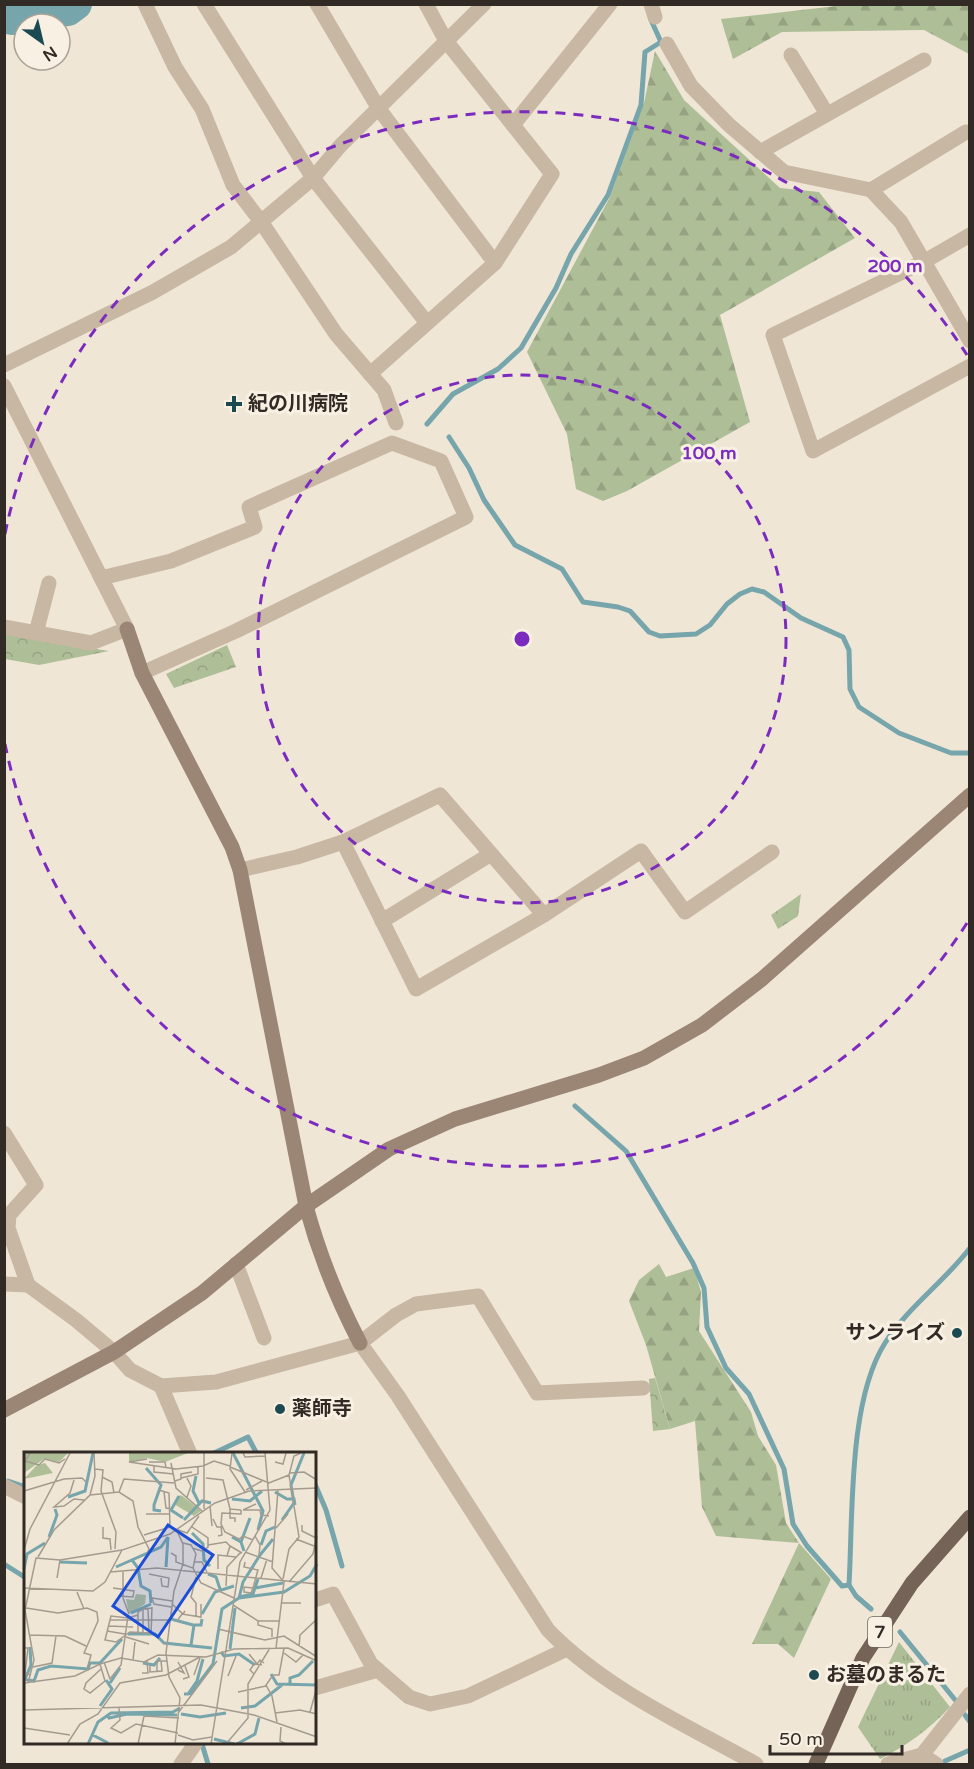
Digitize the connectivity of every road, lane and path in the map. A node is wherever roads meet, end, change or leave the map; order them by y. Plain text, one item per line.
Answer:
1 (145, 4) edge
2 (204, 4) edge
3 (317, 4) edge
4 (426, 4) edge
5 (484, 4) edge
6 (610, 4) edge
7 (446, 41) junction
8 (667, 44) dead end
9 (791, 55) dead end
10 (924, 60) dead end
11 (379, 109) junction
12 (827, 114) junction
13 (513, 125) junction
14 (966, 132) dead end
15 (760, 152) junction
16 (313, 178) junction
17 (872, 190) junction
18 (262, 223) junction
19 (969, 234) edge
20 (924, 261) junction
21 (495, 263) junction
22 (428, 323) junction
23 (969, 341) edge
24 (4, 365) edge
25 (969, 366) edge
26 (370, 374) junction
27 (4, 386) edge
28 (396, 423) dead end
29 (101, 578) junction
30 (49, 583) dead end
31 (4, 627) edge
32 (127, 630) junction
33 (36, 633) junction
34 (142, 673) junction
35 (969, 795) edge
36 (343, 842) junction
37 (772, 852) dead end
38 (491, 854) junction
39 (240, 870) junction
40 (544, 915) junction
41 (382, 921) junction
42 (4, 1133) edge
43 (306, 1206) junction
44 (236, 1264) junction
45 (4, 1284) edge
46 (28, 1286) junction
47 (264, 1338) dead end
48 (360, 1343) junction
49 (114, 1352) junction
50 (161, 1386) junction
51 (643, 1388) dead end
52 (4, 1410) edge
53 (189, 1452) edge
54 (4, 1486) edge
55 (24, 1496) edge
56 (969, 1516) edge
57 (316, 1600) edge
58 (567, 1648) junction
59 (378, 1670) junction
60 (316, 1688) edge
61 (969, 1694) edge
62 (194, 1745) edge
63 (921, 1755) junction
64 (181, 1764) edge
65 (756, 1764) edge
66 (816, 1764) edge
67 (888, 1764) edge
68 (936, 1764) edge

1 - 18 street
2 - 16 street
3 - 11 street
4 - 7 street
5 - 7 street
6 - 13 street
7 - 11 street
7 - 13 street
8 - 15 street
9 - 12 street
10 - 12 street
11 - 16 street
11 - 21 street
12 - 15 street
13 - 21 street
14 - 17 street
15 - 17 street
16 - 18 street
16 - 22 street
17 - 20 street
18 - 24 street
18 - 26 street
19 - 20 street
20 - 23 street
20 - 25 street
21 - 22 street
22 - 26 street
26 - 28 street
27 - 29 street
29 - 32 street
29 - 34 street
30 - 33 street
31 - 33 street
32 - 33 street
32 - 34 street
34 - 39 street
35 - 43 street
36 - 38 street
36 - 39 street
36 - 41 street
37 - 40 street
38 - 40 street
38 - 41 street
39 - 43 street
40 - 41 street
42 - 46 street
43 - 44 street
43 - 48 street
44 - 47 street
44 - 49 street
45 - 46 street
46 - 49 street
48 - 50 street
48 - 51 street
48 - 58 street
49 - 50 street
49 - 52 street
50 - 53 street
54 - 55 street
56 - 66 main road, 7
57 - 59 street
58 - 59 street
58 - 65 street
59 - 60 street
61 - 63 street
62 - 64 street
63 - 67 street
63 - 68 street

